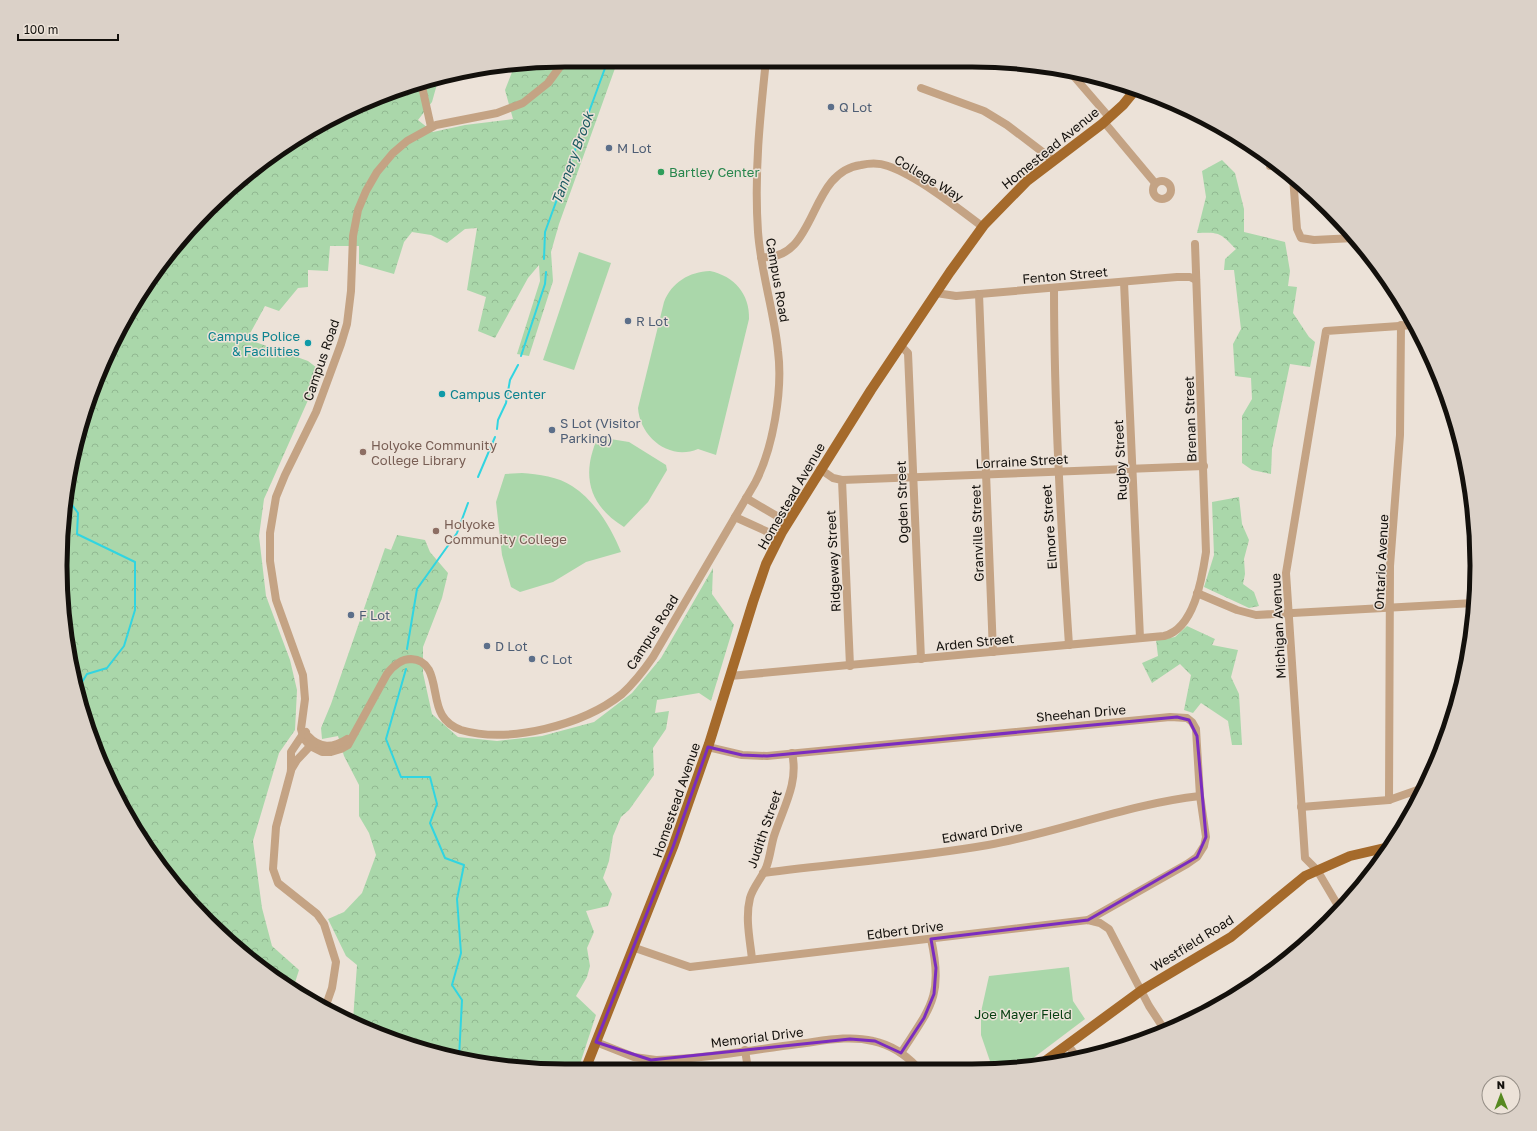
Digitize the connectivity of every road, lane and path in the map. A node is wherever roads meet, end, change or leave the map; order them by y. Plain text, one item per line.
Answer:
1 (559, 67) edge
2 (765, 67) edge
3 (1075, 78) edge
4 (422, 88) edge
5 (921, 88) dead end
6 (1132, 93) edge
7 (1106, 120) junction
8 (431, 127) junction
9 (1053, 160) junction
10 (1156, 183) dead end
11 (1294, 186) edge
12 (983, 227) junction
13 (1347, 238) edge
14 (1195, 244) dead end
15 (761, 257) junction
16 (1196, 280) junction
17 (1124, 282) junction
18 (1054, 288) junction
19 (936, 293) junction
20 (979, 294) junction
21 (1401, 325) junction
22 (1408, 325) edge
23 (901, 346) junction
24 (1204, 466) junction
25 (1132, 468) junction
26 (820, 469) junction
27 (1058, 471) junction
28 (987, 474) junction
29 (914, 478) junction
30 (842, 480) junction
31 (746, 498) junction
32 (735, 517) junction
33 (787, 522) junction
34 (779, 537) junction
35 (1197, 593) junction
36 (1469, 603) edge
37 (1391, 607) junction
38 (1289, 613) junction
39 (1140, 638) junction
40 (1069, 645) junction
41 (993, 652) junction
42 (921, 659) junction
43 (850, 666) junction
44 (730, 676) junction
45 (304, 733) junction
46 (312, 744) junction
47 (708, 747) junction
48 (792, 753) junction
49 (291, 771) junction
50 (1417, 790) edge
51 (1200, 796) junction
52 (1389, 800) junction
53 (1301, 807) junction
54 (1381, 849) edge
55 (1317, 870) junction
56 (763, 873) junction
57 (1337, 904) edge
58 (1088, 920) junction
59 (931, 939) junction
60 (634, 948) junction
61 (752, 960) junction
62 (1142, 990) junction
63 (327, 1003) edge
64 (1162, 1026) edge
65 (596, 1042) junction
66 (1068, 1045) junction
67 (745, 1050) junction
68 (901, 1053) junction
69 (1074, 1053) edge
70 (1050, 1057) edge
71 (587, 1064) edge
72 (653, 1064) edge
73 (662, 1064) edge
74 (747, 1064) edge
75 (914, 1064) edge

1 - 8 street, Campus Road
2 - 15 street, Campus Road
3 - 7 street
4 - 8 street
5 - 9 street
6 - 7 main road, Homestead Avenue
7 - 9 main road, Homestead Avenue
7 - 10 street
8 - 45 street, Campus Road
9 - 12 main road, Homestead Avenue
11 - 13 street
12 - 15 street, College Way
12 - 19 main road, Homestead Avenue
14 - 16 street, Brenan Street
15 - 31 street, Campus Road
16 - 17 street, Fenton Street
16 - 24 street, Brenan Street
17 - 18 street, Fenton Street
17 - 25 street, Rugby Street
18 - 20 street, Fenton Street
18 - 27 street, Elmore Street
19 - 20 street, Fenton Street
19 - 23 main road, Homestead Avenue
20 - 28 street, Granville Street
21 - 22 street
21 - 37 street, Ontario Avenue
21 - 38 street, Michigan Avenue
23 - 26 main road, Homestead Avenue
23 - 29 street, Ogden Street
24 - 25 street, Lorraine Street
24 - 35 street, Brenan Street
25 - 27 street, Lorraine Street
25 - 39 street, Rugby Street
26 - 30 street
26 - 33 main road, Homestead Avenue
27 - 28 street, Lorraine Street
27 - 40 street, Elmore Street
28 - 29 street, Lorraine Street
28 - 41 street, Granville Street
29 - 30 street, Lorraine Street
29 - 42 street, Ogden Street
30 - 43 street, Ridgeway Street
31 - 32 street, Campus Road
31 - 33 street
32 - 34 street
32 - 46 street, Campus Road
33 - 34 main road, Homestead Avenue
34 - 44 main road, Homestead Avenue
35 - 38 street
35 - 39 street, Arden Street
36 - 37 street
37 - 38 street
37 - 52 street, Ontario Avenue
38 - 53 street, Michigan Avenue
39 - 40 street, Arden Street
40 - 41 street, Arden Street
41 - 42 street, Arden Street
42 - 43 street, Arden Street
43 - 44 street, Arden Street
44 - 47 main road, Homestead Avenue
45 - 46 street, Campus Road
45 - 49 street
46 - 49 street
47 - 48 street, Sheehan Drive
47 - 60 main road, Homestead Avenue
48 - 51 street, Sheehan Drive
48 - 56 street, Judith Street
49 - 63 street
50 - 52 street
51 - 56 street, Edward Drive
51 - 58 street, Sheehan Drive
52 - 53 street
53 - 55 street, Michigan Avenue
54 - 55 main road, Westfield Road
55 - 57 street, Michigan Avenue
55 - 62 main road, Westfield Road
56 - 61 street, Judith Street
58 - 59 street, Edbert Drive
58 - 62 street, Edbert Drive
59 - 61 street, Edbert Drive
59 - 68 street
60 - 61 street, Edbert Drive
60 - 65 main road, Homestead Avenue
62 - 64 street, Edbert Drive
62 - 66 main road, Westfield Road
65 - 71 main road, Homestead Avenue
65 - 72 street, Memorial Drive
66 - 69 street
66 - 70 main road, Westfield Road
67 - 68 street, Memorial Drive
67 - 73 street, Memorial Drive
67 - 74 street
68 - 75 street, Memorial Drive

